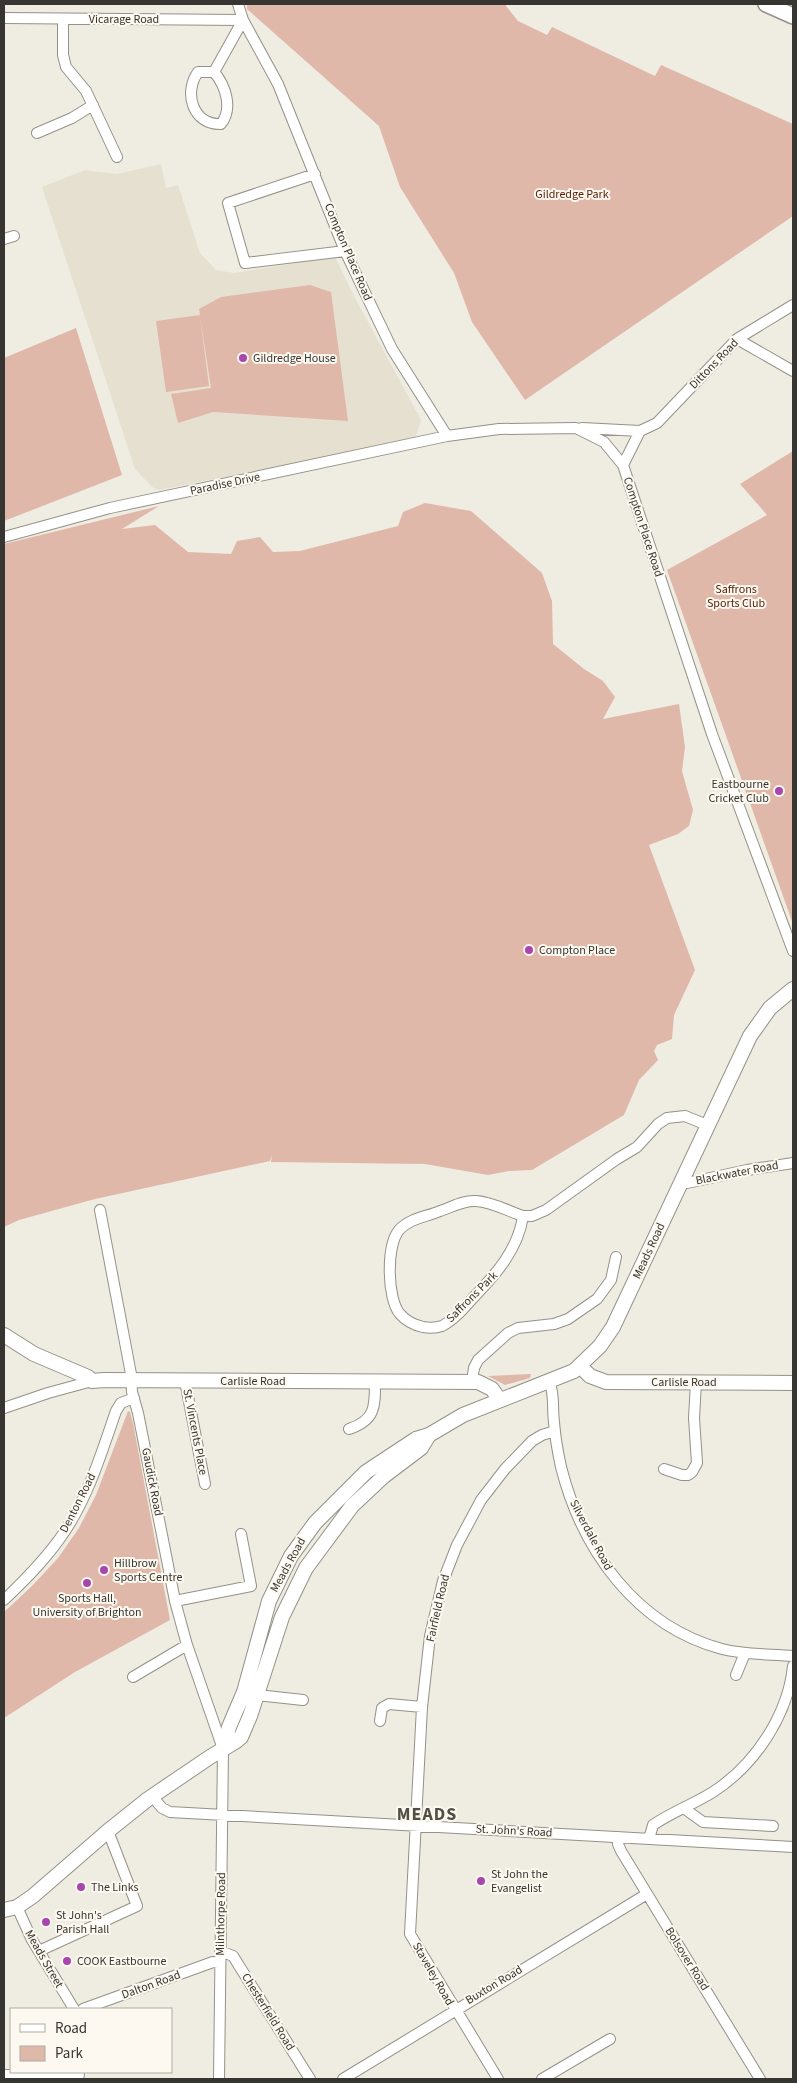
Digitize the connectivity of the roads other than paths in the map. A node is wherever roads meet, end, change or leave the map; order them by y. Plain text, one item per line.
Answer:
1 (238, 4) edge
2 (766, 4) edge
3 (793, 16) edge
4 (4, 18) edge
5 (63, 19) junction
6 (243, 20) junction
7 (214, 72) junction
8 (93, 105) junction
9 (37, 133) dead end
10 (117, 157) dead end
11 (315, 174) junction
12 (345, 251) junction
13 (793, 305) edge
14 (737, 339) junction
15 (793, 371) edge
16 (576, 428) junction
17 (640, 431) junction
18 (447, 436) junction
19 (623, 465) junction
20 (4, 537) edge
21 (793, 951) edge
22 (793, 989) edge
23 (707, 1125) junction
24 (793, 1163) edge
25 (681, 1182) junction
26 (100, 1210) dead end
27 (523, 1216) junction
28 (616, 1257) dead end
29 (4, 1334) edge
30 (580, 1366) junction
31 (131, 1380) junction
32 (92, 1381) junction
33 (185, 1381) junction
34 (549, 1381) junction
35 (375, 1382) junction
36 (472, 1382) junction
37 (696, 1382) junction
38 (793, 1382) edge
39 (134, 1398) junction
40 (499, 1400) junction
41 (4, 1408) edge
42 (349, 1429) dead end
43 (555, 1431) junction
44 (429, 1435) junction
45 (664, 1469) dead end
46 (205, 1484) dead end
47 (241, 1534) dead end
48 (4, 1600) edge
49 (175, 1601) junction
50 (187, 1645) junction
51 (746, 1653) junction
52 (793, 1656) edge
53 (793, 1666) edge
54 (736, 1674) dead end
55 (133, 1677) dead end
56 (257, 1694) junction
57 (303, 1700) dead end
58 (422, 1707) junction
59 (380, 1721) dead end
60 (223, 1749) junction
61 (152, 1796) junction
62 (685, 1809) junction
63 (223, 1816) junction
64 (415, 1826) junction
65 (773, 1826) dead end
66 (108, 1831) junction
67 (618, 1837) junction
68 (649, 1839) junction
69 (793, 1847) edge
70 (647, 1894) junction
71 (10, 1908) edge
72 (39, 1951) junction
73 (220, 1951) junction
74 (220, 1963) junction
75 (73, 2008) edge
76 (86, 2008) edge
77 (454, 2010) junction
78 (610, 2039) dead end
79 (79, 2075) edge
80 (4, 2076) edge
81 (219, 2079) edge
82 (310, 2079) edge
83 (343, 2079) edge
84 (498, 2079) edge
85 (542, 2079) edge
86 (760, 2079) edge

1 - 6 street, Compton Place Road
2 - 3 main road
4 - 5 street, Vicarage Road
5 - 6 street, Vicarage Road
5 - 8 street
6 - 7 street
6 - 11 street, Compton Place Road
7 - 7 street
8 - 9 street
8 - 10 street
11 - 12 street, Compton Place Road
11 - 12 street
12 - 18 street, Compton Place Road
13 - 14 street, Dittons Road
14 - 15 street
14 - 17 street, Dittons Road
16 - 17 street
16 - 18 street, Compton Place Road
16 - 19 street, Compton Place Road
17 - 19 street
18 - 20 street, Paradise Drive
19 - 21 street, Compton Place Road
22 - 23 street, Meads Road
23 - 25 street, Meads Road
23 - 27 street
24 - 25 street, Blackwater Road
25 - 30 street, Meads Road
26 - 31 street, Gaudick Road
27 - 27 street, Saffrons Park
28 - 36 street
29 - 32 street
30 - 34 street, Meads Road
30 - 37 street, Carlisle Road
31 - 32 street, Carlisle Road
31 - 33 street, Carlisle Road
31 - 39 street, Gaudick Road
32 - 41 street, Carlisle Road
33 - 35 street, Carlisle Road
33 - 46 street, St. Vincents Place
34 - 40 street, Meads Road
34 - 43 street, Silverdale Road
35 - 36 street, Carlisle Road
35 - 42 street
36 - 40 street, Carlisle Road
37 - 38 street, Carlisle Road
37 - 45 street
39 - 48 street, Denton Road
39 - 49 street, Gaudick Road
40 - 44 street, Meads Road
43 - 51 street, Silverdale Road
43 - 58 street, Fairfield Road
44 - 56 street, Meads Road
44 - 60 street, Meads Road
47 - 49 street
49 - 50 street, Gaudick Road
50 - 55 street
50 - 60 street, Gaudick Road
51 - 52 street, Silverdale Road
51 - 54 street
53 - 62 street
56 - 57 street
56 - 60 street, Meads Road
58 - 59 street
58 - 64 street, Fairfield Road
60 - 61 street, Meads Road
60 - 63 street, Milnthorpe Road
61 - 63 street, St. John's Road
61 - 66 street, Meads Road
62 - 65 street
62 - 68 street
63 - 64 street, St. John's Road
63 - 73 street, Milnthorpe Road
64 - 67 street, St. John's Road
64 - 77 street, Staveley Road
66 - 71 street, Meads Road
66 - 72 street
67 - 68 street, St. John's Road
67 - 70 street, Bolsover Road
68 - 69 street, St. John's Road
70 - 77 street, Buxton Road
70 - 86 street, Bolsover Road
71 - 72 street, Meads Street
72 - 75 street, Meads Street
73 - 74 street, Milnthorpe Road
73 - 82 street, Chesterfield Road
74 - 76 street, Dalton Road
74 - 81 street, Milnthorpe Road
77 - 83 street, Buxton Road
77 - 84 street, Staveley Road
78 - 85 street
79 - 80 street

